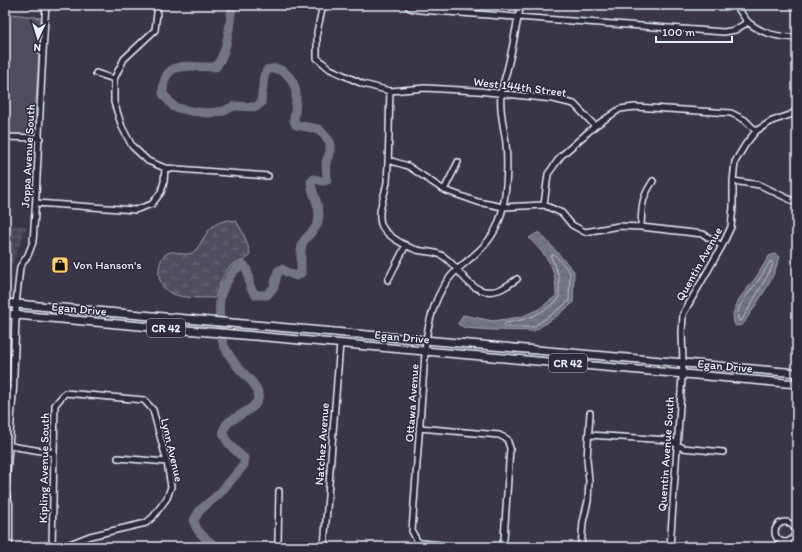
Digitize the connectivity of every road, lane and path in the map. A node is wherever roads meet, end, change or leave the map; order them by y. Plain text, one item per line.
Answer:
1 (46, 5) edge
2 (158, 5) edge
3 (323, 5) edge
4 (407, 5) edge
5 (521, 5) edge
6 (736, 5) edge
7 (518, 17) junction
8 (748, 22) junction
9 (797, 38) edge
10 (96, 73) dead end
11 (114, 79) junction
12 (390, 91) junction
13 (501, 94) junction
14 (797, 110) edge
15 (595, 126) junction
16 (756, 131) junction
17 (5, 137) edge
18 (40, 138) junction
19 (388, 160) junction
20 (458, 162) dead end
21 (165, 168) junction
22 (268, 176) dead end
23 (653, 181) dead end
24 (732, 181) junction
25 (444, 190) junction
26 (36, 203) junction
27 (797, 204) edge
28 (544, 205) junction
29 (503, 207) junction
30 (641, 227) junction
31 (406, 245) junction
32 (722, 246) junction
33 (457, 270) junction
34 (517, 279) dead end
35 (388, 280) dead end
36 (5, 303) edge
37 (16, 304) junction
38 (5, 314) edge
39 (16, 315) junction
40 (426, 340) junction
41 (340, 343) junction
42 (426, 350) junction
43 (683, 363) junction
44 (682, 373) junction
45 (797, 373) edge
46 (797, 384) edge
47 (65, 393) joint
48 (590, 413) dead end
49 (419, 428) junction
50 (589, 435) junction
51 (7, 444) edge
52 (677, 445) junction
53 (723, 452) dead end
54 (54, 453) junction
55 (118, 458) dead end
56 (167, 462) junction
57 (279, 491) dead end
58 (5, 493) edge
59 (796, 534) edge
60 (9, 547) edge
61 (52, 547) edge
62 (62, 547) edge
63 (279, 547) edge
64 (324, 547) edge
65 (463, 547) edge
66 (499, 547) edge
67 (581, 547) edge
68 (670, 547) edge

1 - 18 street, Joppa Avenue South
2 - 11 street
3 - 12 street, West 144th Street
4 - 7 street
5 - 7 street, Ottawa Avenue
6 - 8 street
7 - 8 street
7 - 13 street, Ottawa Avenue
8 - 9 street
10 - 11 street
11 - 21 street
12 - 13 street, West 144th Street
12 - 19 street
13 - 15 street, West 144th Street
13 - 29 street, Ottawa Avenue
14 - 16 street, Quentin Avenue
15 - 16 street
15 - 28 street
16 - 24 street, Quentin Avenue
17 - 18 street
18 - 26 street, Joppa Avenue South
19 - 25 street
19 - 31 street
20 - 25 street
21 - 22 street
21 - 26 street
23 - 30 street
24 - 27 street
24 - 32 street, Quentin Avenue
25 - 29 street
26 - 37 street, Joppa Avenue South
28 - 29 street
28 - 30 street
29 - 33 street, Ottawa Avenue
30 - 32 street
31 - 33 street
31 - 35 street
32 - 43 street, Quentin Avenue
33 - 34 street
33 - 40 street, Ottawa Avenue
36 - 37 highway, Egan Drive / CR 42
37 - 39 main road
37 - 40 highway, Egan Drive / CR 42
38 - 39 highway, Egan Drive / CR 42
39 - 41 highway, Egan Drive / CR 42
39 - 51 main road
40 - 42 street, Ottawa Avenue
40 - 43 highway, Egan Drive / CR 42
41 - 42 highway, Egan Drive / CR 42
41 - 64 street, Natchez Avenue
42 - 44 highway, Egan Drive / CR 42
42 - 49 street, Ottawa Avenue
43 - 44 street, Quentin Avenue South
43 - 45 highway, Egan Drive / CR 42
44 - 46 highway, Egan Drive / CR 42
44 - 52 street, Quentin Avenue South
47 - 54 street, Kipling Avenue South
47 - 56 street, Lynn Avenue
48 - 50 street
49 - 65 street, Ottawa Avenue
49 - 66 street
50 - 52 street
50 - 67 street
51 - 54 street
51 - 58 main road
52 - 53 street
52 - 68 street, Quentin Avenue South
54 - 61 street, Kipling Avenue South
55 - 56 street
56 - 62 street, Lynn Avenue
57 - 63 street
58 - 60 main road
59 - 59 street

